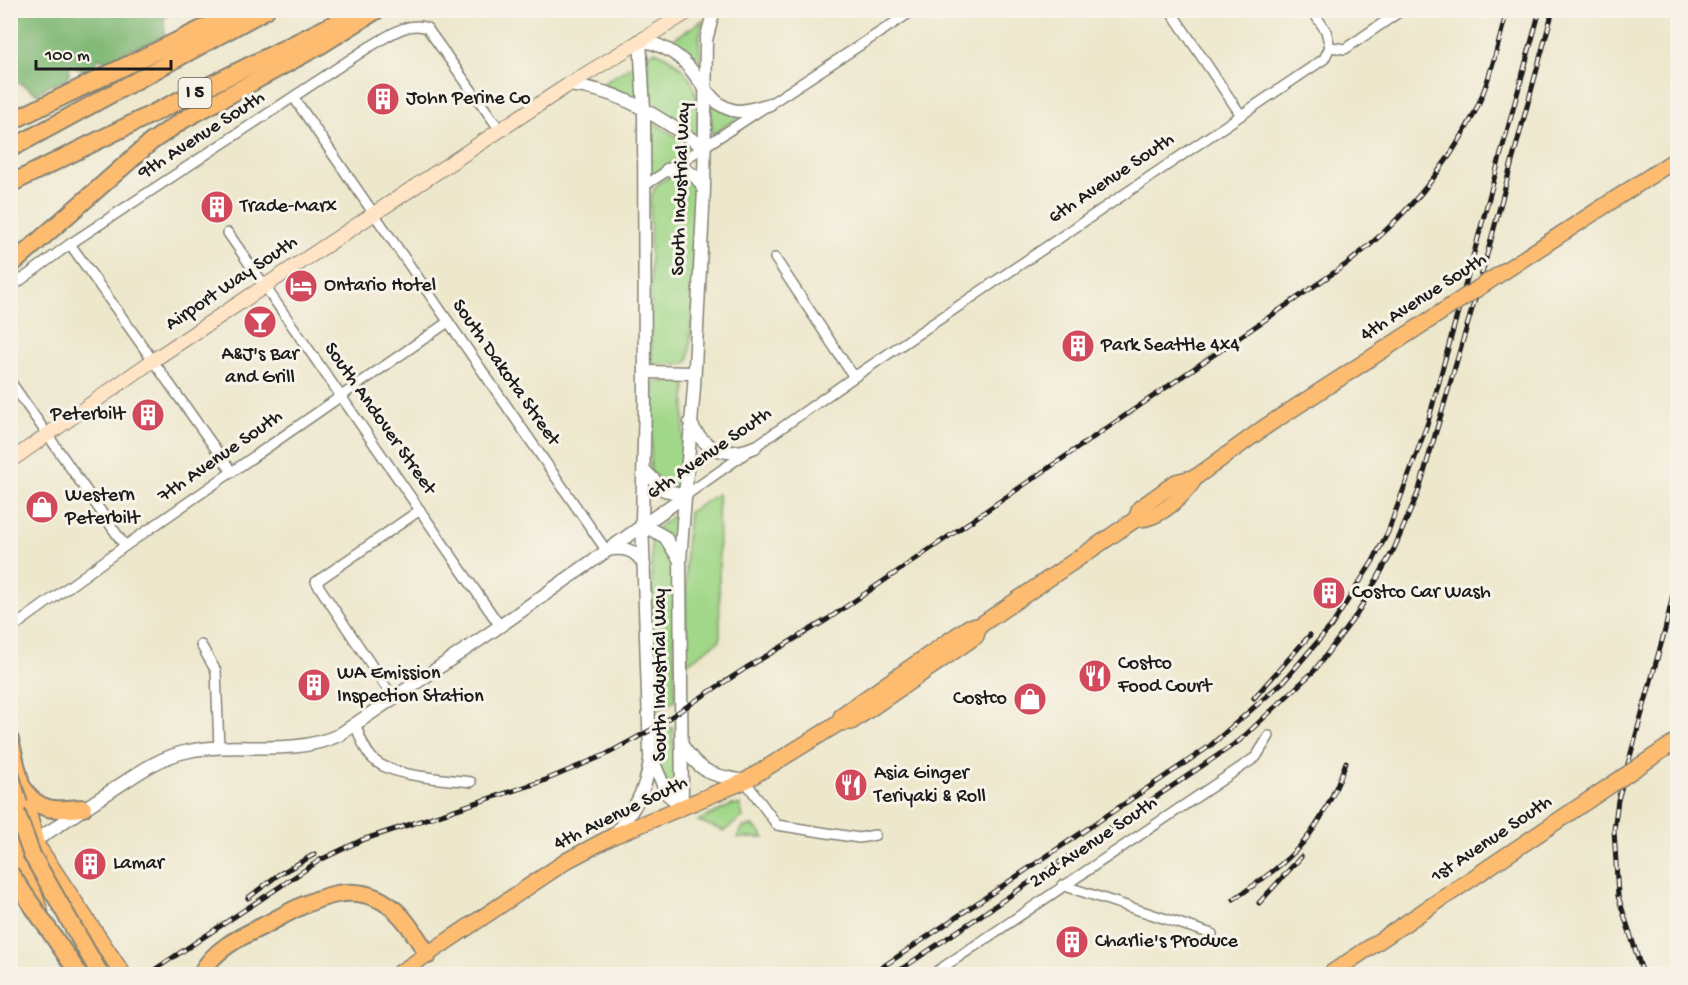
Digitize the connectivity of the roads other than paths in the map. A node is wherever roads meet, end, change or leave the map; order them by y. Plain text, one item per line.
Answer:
1 (241, 10) edge
2 (266, 10) edge
3 (361, 10) edge
4 (377, 10) edge
5 (691, 10) edge
6 (714, 10) edge
7 (914, 10) edge
8 (1170, 10) edge
9 (1312, 10) edge
10 (1402, 10) edge
11 (640, 40) junction
12 (1330, 47) junction
13 (568, 85) junction
14 (705, 89) junction
15 (294, 98) junction
16 (770, 104) junction
17 (644, 109) junction
18 (1241, 115) junction
19 (10, 122) edge
20 (500, 130) junction
21 (704, 147) junction
22 (10, 149) edge
23 (1677, 158) edge
24 (667, 170) junction
25 (29, 175) junction
26 (10, 184) edge
27 (644, 186) junction
28 (704, 189) junction
29 (10, 195) edge
30 (373, 214) junction
31 (228, 233) dead end
32 (70, 244) junction
33 (775, 258) dead end
34 (10, 266) edge
35 (265, 286) junction
36 (10, 288) edge
37 (448, 322) junction
38 (152, 361) junction
39 (645, 372) junction
40 (693, 373) junction
41 (854, 377) junction
42 (10, 381) edge
43 (341, 396) junction
44 (690, 422) junction
45 (47, 435) junction
46 (755, 447) junction
47 (10, 460) edge
48 (645, 471) junction
49 (232, 472) junction
50 (686, 495) junction
51 (420, 510) junction
52 (643, 525) junction
53 (125, 546) junction
54 (606, 550) junction
55 (680, 560) junction
56 (644, 565) junction
57 (10, 616) edge
58 (500, 626) junction
59 (979, 626) junction
60 (201, 645) dead end
61 (910, 667) junction
62 (394, 699) junction
63 (873, 706) junction
64 (839, 723) junction
65 (356, 726) junction
66 (1269, 736) dead end
67 (10, 740) edge
68 (1677, 740) edge
69 (681, 742) junction
70 (219, 748) junction
71 (650, 754) junction
72 (745, 780) junction
73 (471, 782) dead end
74 (14, 785) edge
75 (682, 806) junction
76 (83, 808) junction
77 (10, 809) edge
78 (876, 835) dead end
79 (613, 837) junction
80 (34, 841) junction
81 (13, 850) edge
82 (10, 873) edge
83 (1062, 885) junction
84 (10, 887) edge
85 (48, 933) junction
86 (1212, 934) dead end
87 (100, 938) junction
88 (428, 955) junction
89 (64, 958) junction
90 (1677, 962) edge
91 (77, 975) edge
92 (100, 975) edge
93 (123, 975) edge
94 (201, 975) edge
95 (398, 975) edge
96 (933, 975) edge
97 (1330, 975) edge
98 (1674, 975) edge

1 - 19 highway
2 - 22 highway, I 5
3 - 25 highway, I 5
4 - 34 highway
5 - 11 main road, Airport Way South
6 - 14 street, South Industrial Way
7 - 16 street
8 - 18 street
9 - 12 street
10 - 12 street
11 - 13 main road, Airport Way South
11 - 14 street, South Industrial Way
11 - 17 street, South Industrial Way
12 - 18 street, 6th Avenue South
13 - 17 street, South Industrial Way
13 - 20 main road, Airport Way South
14 - 16 street
14 - 21 street, South Industrial Way
15 - 20 street, 9th Avenue South
15 - 30 street, South Dakota Street
15 - 32 street, 9th Avenue South
16 - 21 street
17 - 21 street
17 - 27 street, South Industrial Way
18 - 41 street, 6th Avenue South
20 - 30 main road, Airport Way South
21 - 24 street
21 - 28 street, South Industrial Way
23 - 59 main road, 4th Avenue South, bridge
24 - 27 street
24 - 28 street
25 - 26 highway, I 5
25 - 29 highway
27 - 39 street, South Industrial Way
28 - 40 street, South Industrial Way
30 - 35 main road, Airport Way South
30 - 37 street, South Dakota Street
31 - 35 street, South Andover Street
32 - 36 street, 9th Avenue South
32 - 38 street
33 - 41 street
35 - 38 main road, Airport Way South
35 - 43 street, South Andover Street
37 - 43 street, 7th Avenue South
37 - 54 street, South Dakota Street
38 - 45 main road, Airport Way South
38 - 49 street
39 - 40 street
39 - 48 street, South Industrial Way
40 - 44 street, South Industrial Way
41 - 46 street, 6th Avenue South
42 - 45 street
43 - 49 street, 7th Avenue South
43 - 51 street, South Andover Street
44 - 46 street
44 - 50 street, South Industrial Way
45 - 47 main road, Airport Way South
45 - 53 street
46 - 50 street, 6th Avenue South
48 - 50 street
48 - 52 street, South Industrial Way
49 - 53 street, 7th Avenue South
50 - 52 street, 6th Avenue South
50 - 55 street, South Industrial Way
51 - 58 street, South Andover Street
51 - 62 street
52 - 54 street, 6th Avenue South
52 - 55 street
52 - 56 street, South Industrial Way
53 - 57 street, 7th Avenue South
54 - 56 street
54 - 58 street, 6th Avenue South
55 - 69 street, South Industrial Way
56 - 71 street, South Industrial Way
58 - 62 street, 6th Avenue South
59 - 61 main road, 4th Avenue South
59 - 63 main road, 4th Avenue South
60 - 70 street
61 - 63 main road
61 - 64 main road, 4th Avenue South
62 - 65 street, 6th Avenue South
63 - 64 main road, 4th Avenue South
64 - 72 main road, 4th Avenue South
65 - 70 street, 6th Avenue South
65 - 73 street
66 - 83 street, 2nd Avenue South
67 - 74 highway
68 - 97 main road, 1st Avenue South, bridge
69 - 72 street
69 - 75 street, South Industrial Way
70 - 76 street, 6th Avenue South
71 - 75 street, South Industrial Way
71 - 79 street
72 - 75 main road, 4th Avenue South
72 - 78 street
74 - 76 highway
74 - 80 highway
74 - 92 highway, bridge
75 - 79 main road, 4th Avenue South
76 - 80 street, 6th Avenue South
77 - 80 main road
79 - 88 main road, 4th Avenue South
80 - 81 main road, 6th Avenue South
80 - 87 main road
81 - 85 main road
82 - 91 highway, bridge
83 - 86 street
83 - 96 street, 2nd Avenue South
84 - 85 main road
85 - 89 main road
87 - 89 main road
87 - 93 main road
88 - 94 highway
88 - 95 main road, 4th Avenue South
89 - 91 main road
90 - 98 street

